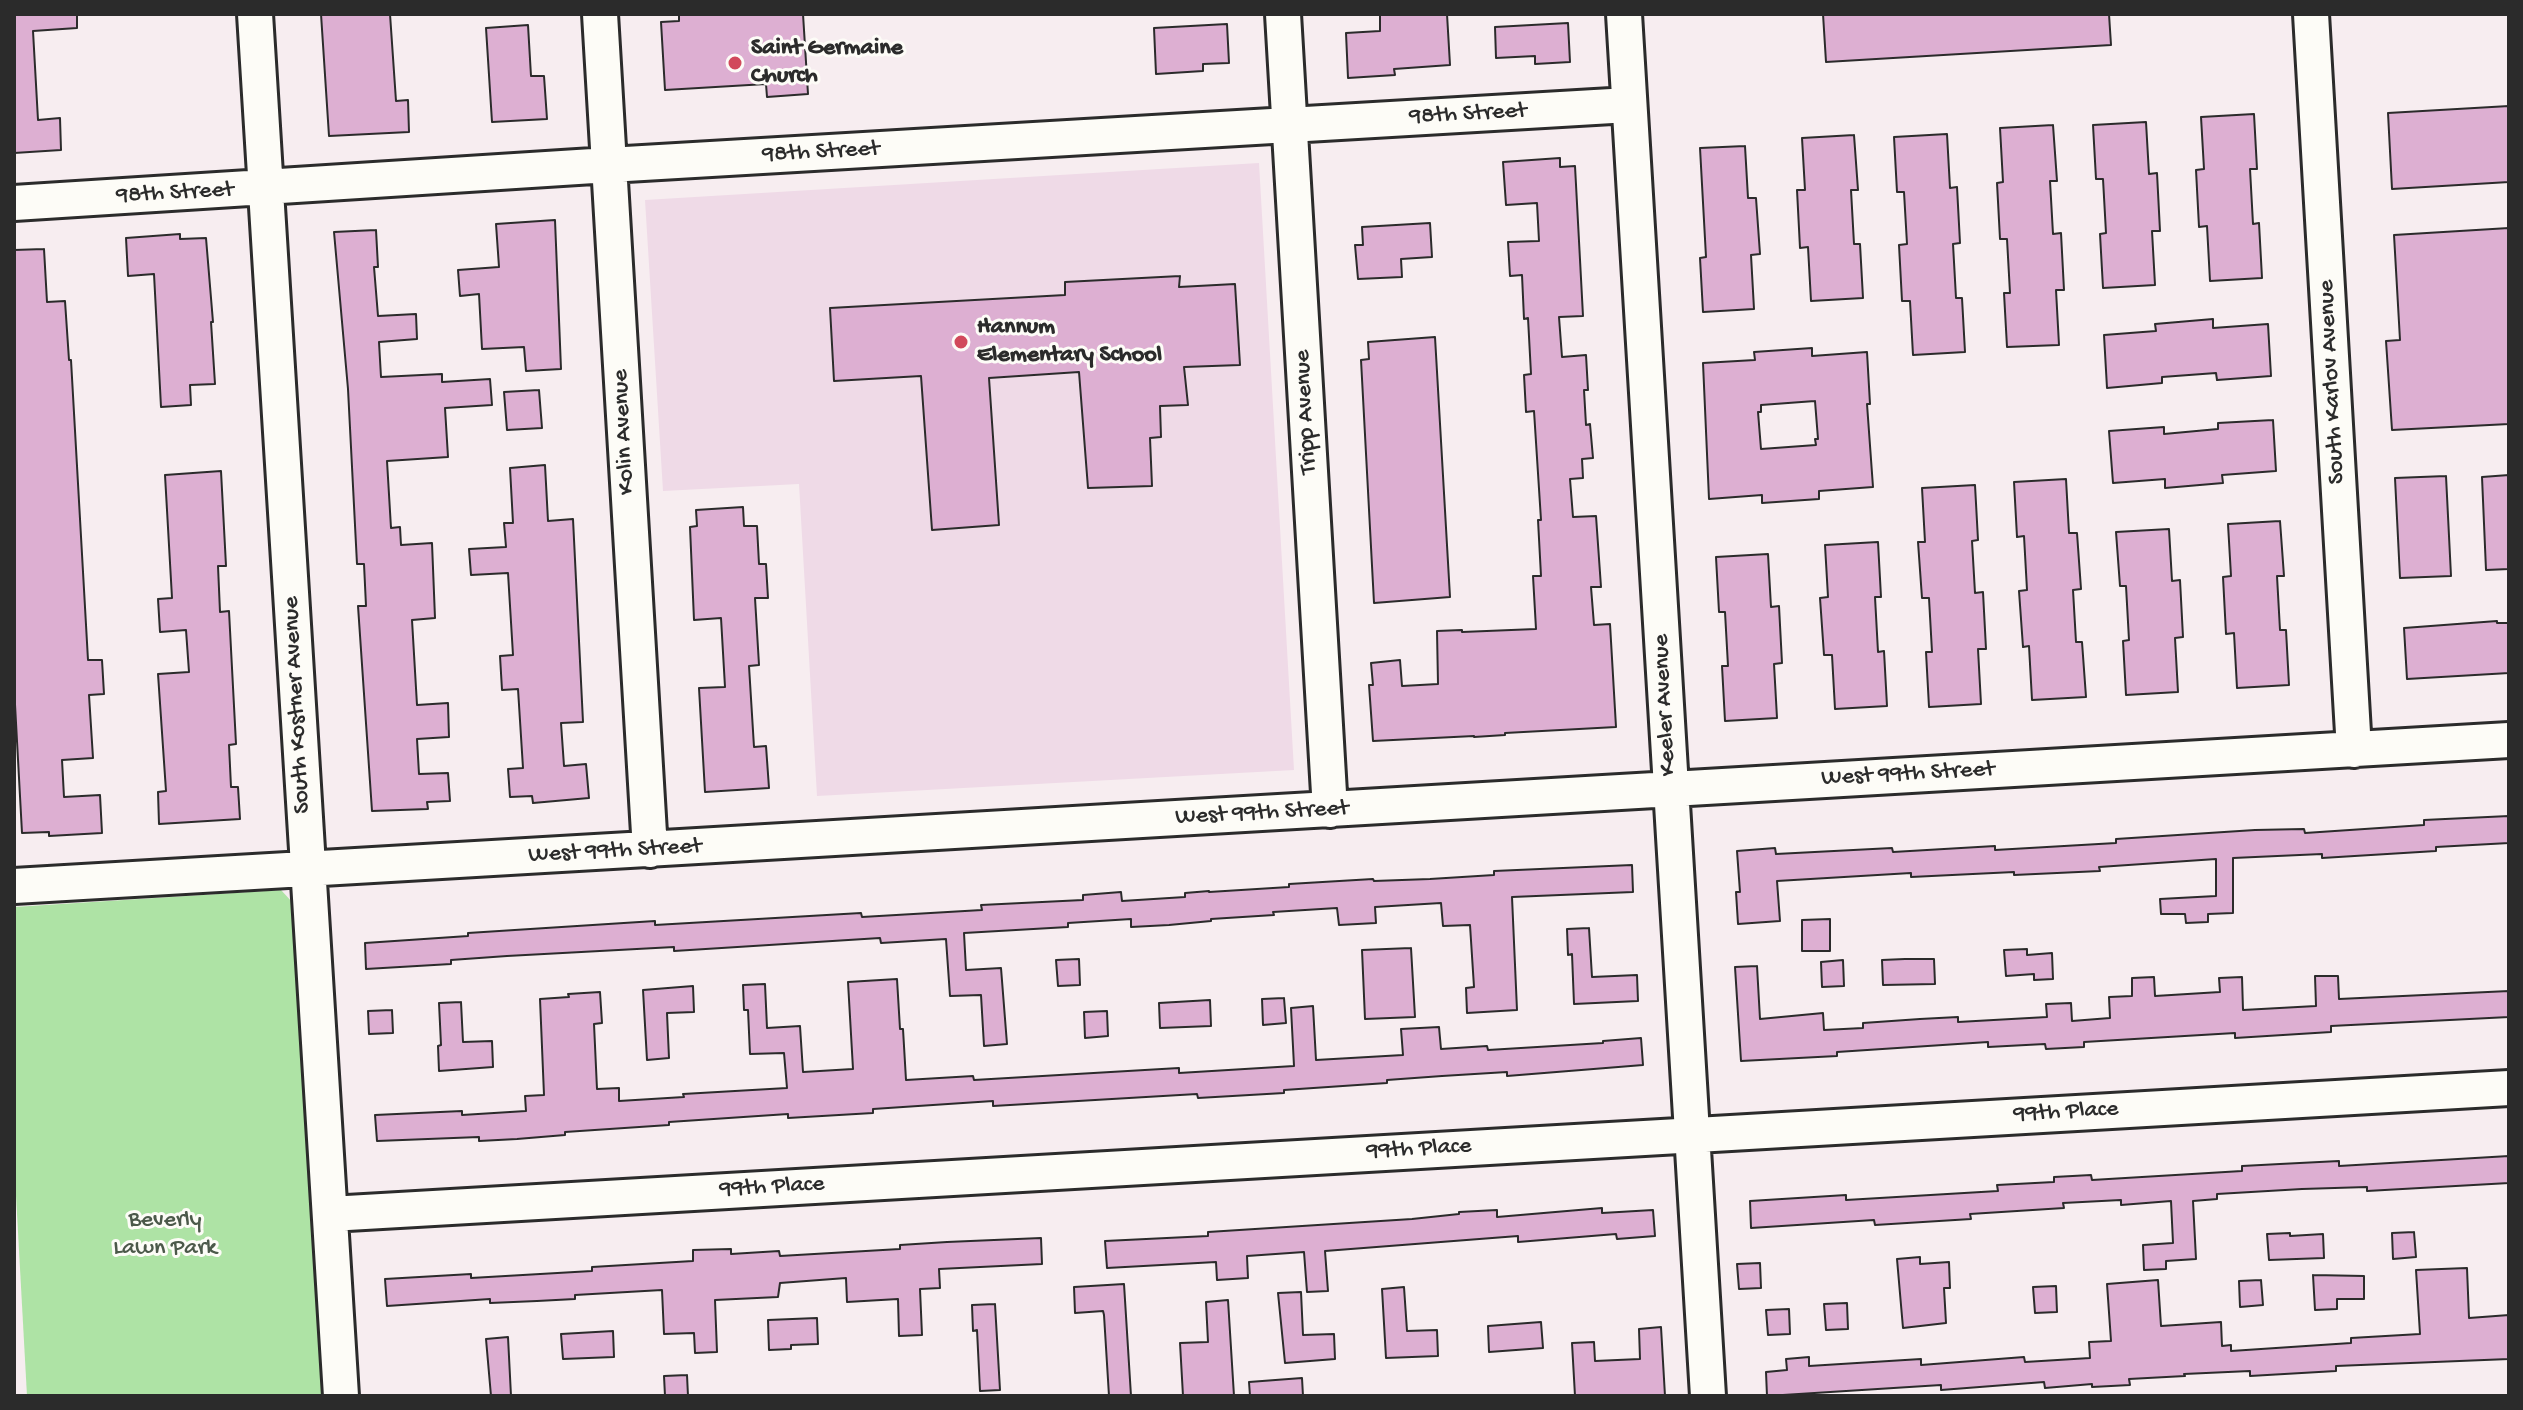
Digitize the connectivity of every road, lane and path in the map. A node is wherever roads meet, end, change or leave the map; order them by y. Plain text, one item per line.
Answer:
1 (255, 14) edge
2 (600, 14) edge
3 (1283, 14) edge
4 (1624, 14) edge
5 (2311, 14) edge
6 (1629, 105) junction
7 (1289, 125) junction
8 (609, 165) junction
9 (267, 188) junction
10 (14, 203) edge
11 (2509, 740) edge
12 (2354, 750) junction
13 (1671, 789) junction
14 (1330, 810) junction
15 (650, 850) junction
16 (308, 869) junction
17 (14, 886) edge
18 (2509, 1088) edge
19 (1692, 1134) junction
20 (330, 1214) junction
21 (341, 1396) edge
22 (1708, 1396) edge

1 - 9 street, South Kostner Avenue
2 - 8 street, Kolin Avenue
3 - 7 street, Tripp Avenue
4 - 6 street, Keeler Avenue
5 - 12 street, South Karlov Avenue
6 - 7 street, 98th Street
6 - 13 street, Keeler Avenue
7 - 8 street, 98th Street
7 - 14 street, Tripp Avenue
8 - 9 street, 98th Street
8 - 15 street, Kolin Avenue
9 - 10 street, 98th Street
9 - 16 street, South Kostner Avenue
11 - 12 street, West 99th Street
12 - 13 street, West 99th Street
13 - 14 street, West 99th Street
13 - 19 street, Keeler Avenue
14 - 15 street, West 99th Street
15 - 16 street, West 99th Street
16 - 17 street, West 99th Street
16 - 20 street, South Kostner Avenue
18 - 19 street, 99th Place
19 - 20 street, 99th Place
19 - 22 street, Keeler Avenue
20 - 21 street, South Kostner Avenue

